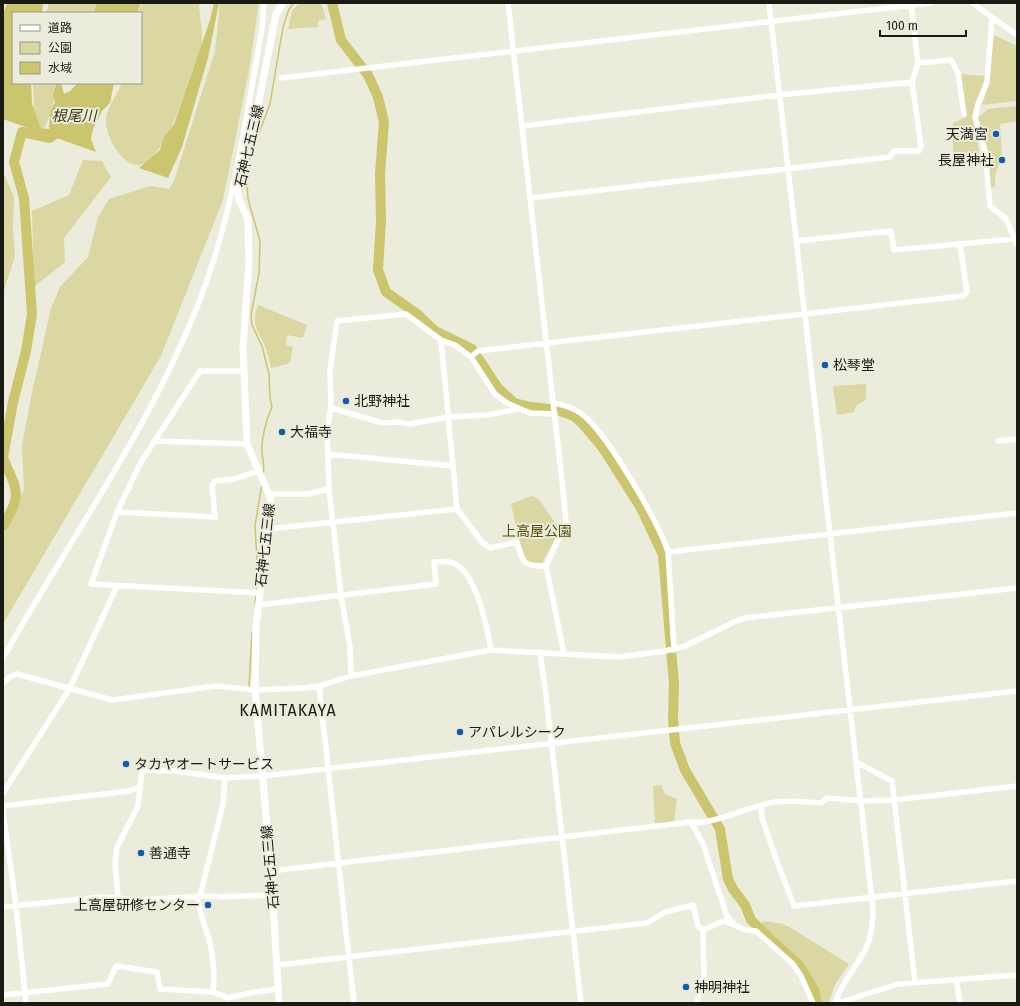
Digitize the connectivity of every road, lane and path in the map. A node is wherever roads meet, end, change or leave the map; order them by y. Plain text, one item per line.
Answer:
1 (264, 3) edge
2 (283, 3) edge
3 (508, 3) edge
4 (769, 3) edge
5 (931, 3) edge
6 (972, 3) edge
7 (911, 6) junction
8 (992, 18) junction
9 (771, 23) junction
10 (1017, 35) edge
11 (513, 51) junction
12 (918, 63) junction
13 (281, 78) dead end
14 (912, 82) junction
15 (779, 95) junction
16 (964, 114) dead end
17 (522, 126) junction
18 (788, 168) junction
19 (531, 198) junction
20 (1014, 239) junction
21 (796, 241) junction
22 (960, 245) junction
23 (1017, 245) edge
24 (804, 314) junction
25 (441, 340) junction
26 (547, 344) junction
27 (472, 356) junction
28 (243, 371) junction
29 (554, 403) junction
30 (331, 408) junction
31 (518, 409) junction
32 (555, 414) junction
33 (448, 417) junction
34 (1017, 439) edge
35 (154, 441) junction
36 (998, 441) dead end
37 (248, 444) junction
38 (328, 454) junction
39 (453, 466) junction
40 (258, 471) junction
41 (329, 489) junction
42 (270, 494) junction
43 (457, 509) junction
44 (117, 512) junction
45 (1017, 513) edge
46 (333, 522) junction
47 (268, 528) junction
48 (829, 534) junction
49 (668, 552) junction
50 (546, 566) junction
51 (117, 586) junction
52 (1017, 588) edge
53 (260, 593) junction
54 (341, 595) junction
55 (258, 604) junction
56 (837, 607) junction
57 (491, 650) junction
58 (674, 650) junction
59 (540, 652) junction
60 (564, 653) junction
61 (3, 658) edge
62 (351, 676) junction
63 (3, 683) edge
64 (319, 686) junction
65 (70, 688) junction
66 (255, 690) junction
67 (1017, 691) edge
68 (850, 709) junction
69 (551, 743) junction
70 (856, 762) junction
71 (327, 768) junction
72 (262, 776) junction
73 (225, 778) junction
74 (1017, 786) edge
75 (140, 787) junction
76 (3, 793) edge
77 (894, 800) junction
78 (860, 801) junction
79 (3, 806) edge
80 (761, 806) junction
81 (3, 811) edge
82 (691, 822) junction
83 (563, 836) junction
84 (339, 864) junction
85 (271, 871) junction
86 (1017, 881) edge
87 (905, 894) junction
88 (272, 895) junction
89 (199, 896) junction
90 (872, 897) junction
91 (118, 898) junction
92 (16, 906) junction
93 (3, 907) edge
94 (735, 925) junction
95 (703, 930) junction
96 (574, 932) junction
97 (349, 958) junction
98 (278, 966) junction
99 (1017, 975) edge
100 (956, 979) junction
101 (915, 982) junction
102 (279, 990) junction
103 (213, 992) junction
104 (24, 993) junction
105 (3, 995) edge
106 (228, 1001) edge
107 (26, 1003) edge
108 (279, 1003) edge
109 (354, 1003) edge
110 (581, 1003) edge
111 (698, 1003) edge
112 (813, 1003) edge
113 (835, 1003) edge
114 (838, 1003) edge
115 (960, 1003) edge

1 - 61 street
2 - 28 main road, 石神七五三線
3 - 11 street
4 - 9 street
5 - 7 street
6 - 8 street
7 - 9 street
7 - 12 street
8 - 10 street
8 - 20 street
9 - 11 street
9 - 15 street
11 - 13 street
11 - 17 street
12 - 14 street
12 - 16 street
14 - 15 street
14 - 18 street
15 - 17 street
15 - 18 street
17 - 19 street
18 - 19 street
18 - 21 street
19 - 26 street
20 - 22 street
20 - 23 street
21 - 22 street
21 - 24 street
22 - 24 street
24 - 26 street
24 - 48 street
25 - 27 street
25 - 30 street
25 - 33 street
26 - 27 street
26 - 29 street
27 - 31 street
28 - 35 street
28 - 37 main road, 石神七五三線
29 - 32 street
29 - 49 street
30 - 33 street
30 - 38 street
31 - 32 street
31 - 33 street
32 - 50 street
33 - 39 street
34 - 36 street
35 - 37 street
35 - 44 street
37 - 40 main road, 石神七五三線
38 - 39 street
38 - 41 street
39 - 43 street
40 - 42 main road, 石神七五三線
40 - 44 street
41 - 42 street
41 - 46 street
42 - 47 main road, 石神七五三線
43 - 46 street
43 - 50 street
44 - 51 street
45 - 48 street
46 - 47 street
46 - 54 street
47 - 53 main road, 石神七五三線
48 - 49 street
48 - 56 street
49 - 58 street
50 - 60 street
51 - 53 street
51 - 65 street
52 - 56 street
53 - 55 main road, 石神七五三線
54 - 55 street
54 - 57 street
54 - 62 street
55 - 66 main road, 石神七五三線
56 - 58 street
56 - 68 street
57 - 59 street
57 - 62 street
58 - 60 street
59 - 60 street
59 - 69 street
62 - 64 street
63 - 65 street
64 - 66 street
64 - 71 street
65 - 66 street
65 - 76 street
66 - 72 main road, 石神七五三線
67 - 68 street
68 - 69 street
68 - 70 street
69 - 71 street
69 - 83 street
70 - 77 street
70 - 78 street
71 - 72 street
71 - 84 street
72 - 73 street
72 - 85 main road, 石神七五三線
73 - 75 street
73 - 89 street
74 - 77 street
75 - 79 street
75 - 91 street
77 - 78 street
77 - 87 street
78 - 80 street
78 - 90 street
80 - 82 street
80 - 90 street
81 - 92 street
82 - 83 street
82 - 94 street
83 - 84 street
83 - 96 street
84 - 85 street
84 - 97 street
85 - 88 main road, 石神七五三線
86 - 87 street
87 - 90 street
87 - 101 street
88 - 89 street
88 - 98 main road, 石神七五三線
89 - 91 street
89 - 103 street
90 - 113 street
91 - 92 street
92 - 93 street
92 - 104 street
94 - 95 street
94 - 112 street
95 - 96 street
95 - 111 street
96 - 97 street
96 - 110 street
97 - 98 street
97 - 109 street
98 - 102 main road, 石神七五三線
99 - 100 street
100 - 101 street
100 - 115 street
101 - 114 street
102 - 106 street
102 - 108 main road, 石神七五三線
103 - 104 street
103 - 106 street
104 - 105 street
104 - 107 street

